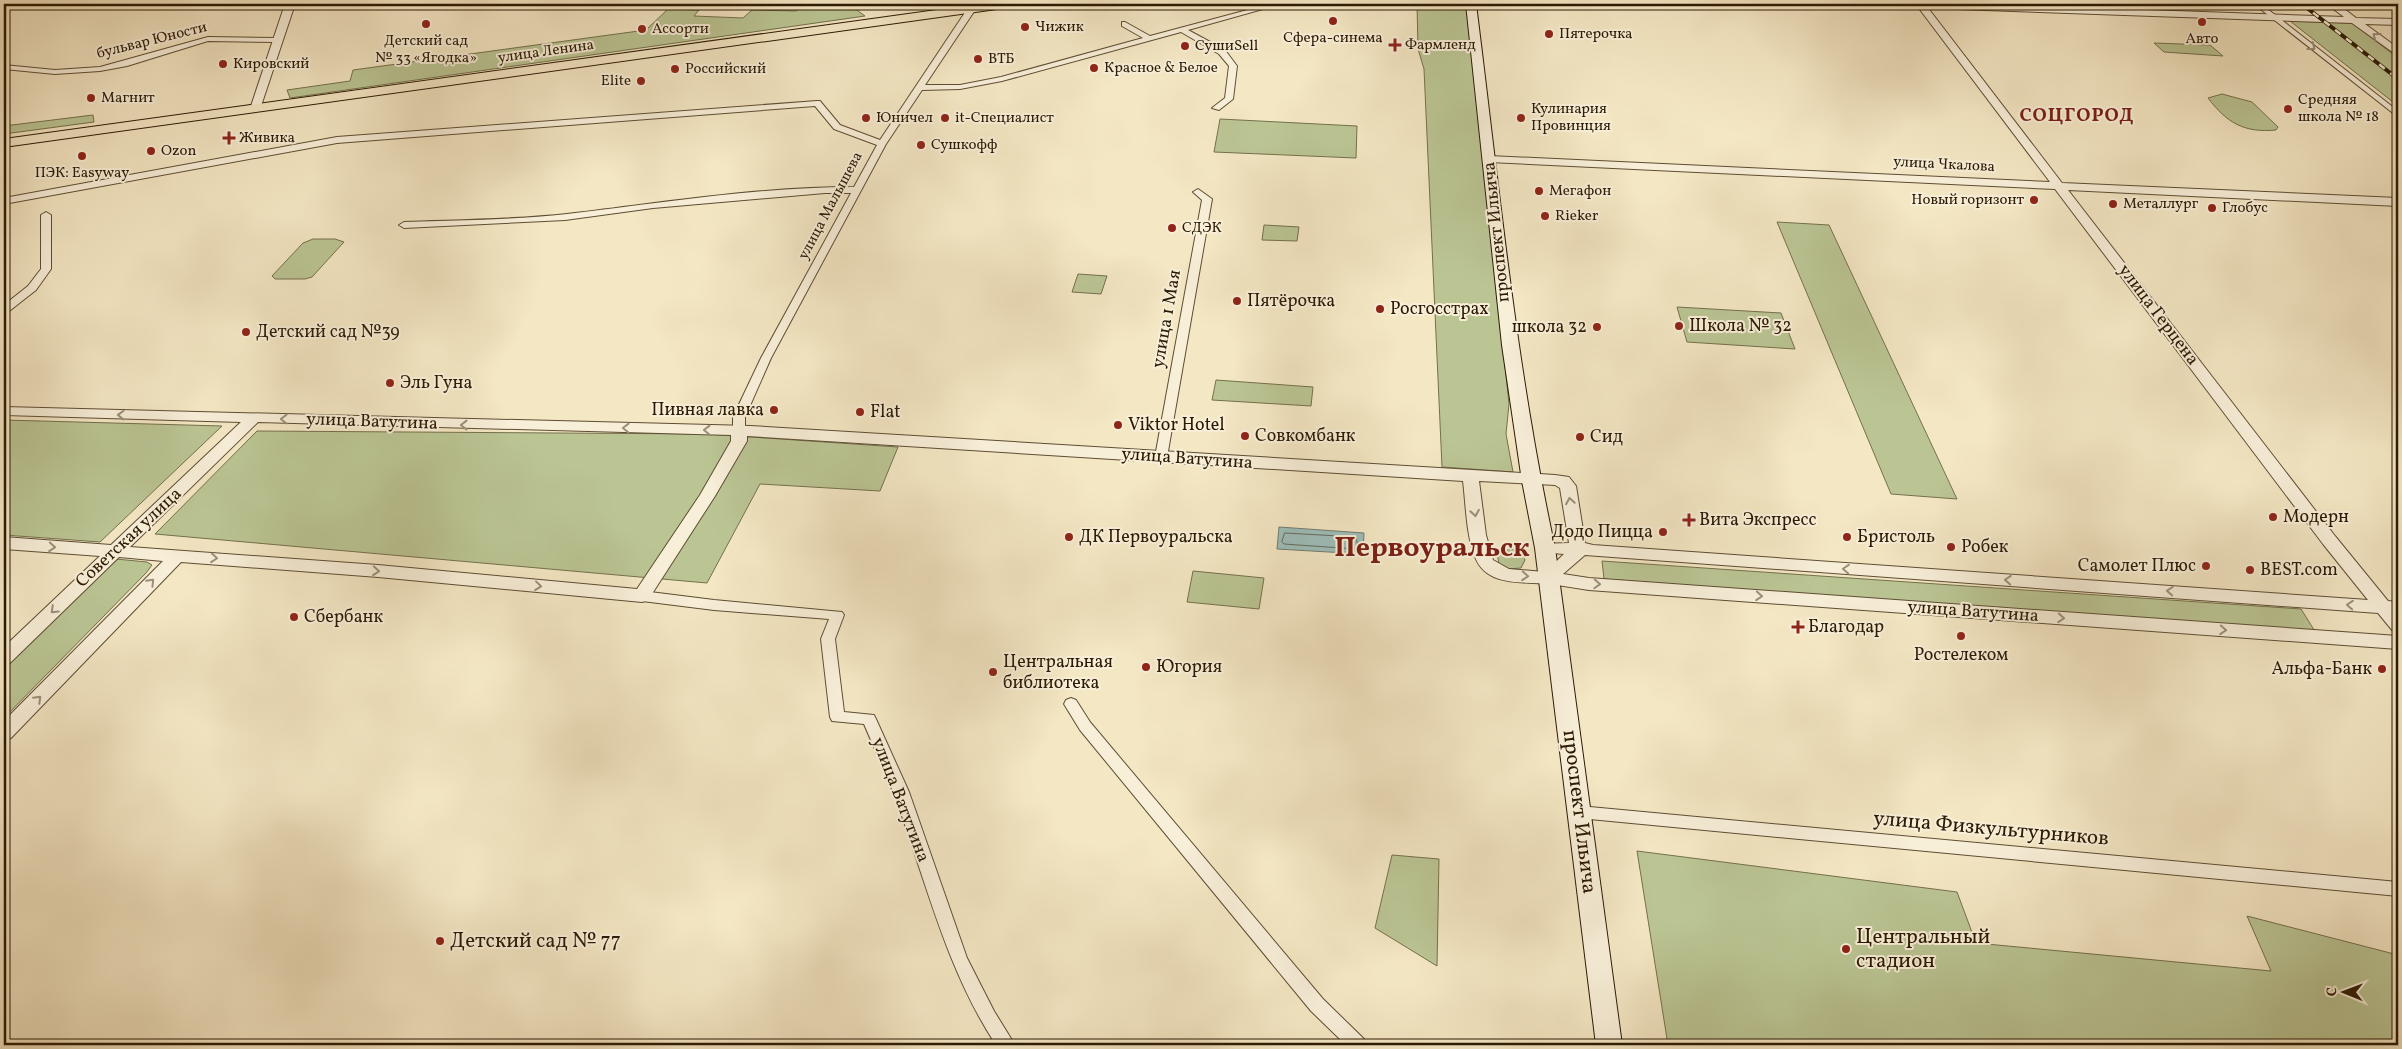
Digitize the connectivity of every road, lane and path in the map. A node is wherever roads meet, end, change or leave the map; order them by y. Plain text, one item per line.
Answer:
1 (290, 4) edge
2 (1004, 4) edge
3 (1277, 4) edge
4 (1471, 4) edge
5 (1904, 4) edge
6 (1920, 4) edge
7 (2258, 4) edge
8 (2332, 4) edge
9 (974, 6) edge
10 (2274, 17) junction
11 (2353, 20) junction
12 (2398, 22) edge
13 (1125, 24) dead end
14 (1182, 30) junction
15 (1149, 39) junction
16 (278, 40) junction
17 (2398, 53) edge
18 (4, 67) edge
19 (919, 88) junction
20 (1216, 108) dead end
21 (255, 109) junction
22 (2398, 115) edge
23 (4, 143) edge
24 (882, 144) junction
25 (1489, 159) junction
26 (2059, 186) junction
27 (857, 190) junction
28 (1198, 192) dead end
29 (4, 201) edge
30 (2398, 202) edge
31 (46, 215) dead end
32 (404, 225) dead end
33 (4, 310) edge
34 (4, 412) edge
35 (254, 418) junction
36 (739, 431) junction
37 (1161, 457) junction
38 (1470, 476) junction
39 (1530, 478) junction
40 (4, 543) edge
41 (1545, 548) junction
42 (1578, 550) junction
43 (114, 552) junction
44 (178, 555) junction
45 (1549, 578) junction
46 (642, 596) junction
47 (2390, 607) edge
48 (2398, 625) edge
49 (2398, 642) edge
50 (4, 658) edge
51 (1071, 704) dead end
52 (4, 734) edge
53 (1579, 812) junction
54 (2398, 889) edge
55 (1006, 1045) edge
56 (1358, 1045) edge
57 (1609, 1045) edge

1 - 16 street
2 - 9 main road, улица Ленина
3 - 14 street
4 - 25 main road, проспект Ильича
5 - 6 street
6 - 10 street
6 - 26 street, улица Герцена
7 - 10 street
8 - 11 street
9 - 19 street, улица Малышева
9 - 21 main road, улица Ленина
10 - 11 street
10 -> 22 street
11 - 12 street
17 -> 11 street
13 - 15 street
14 - 15 street
14 - 20 street
15 - 19 street
16 - 18 street, бульвар Юности
16 - 21 street
19 - 24 street, улица Малышева
21 - 23 main road, улица Ленина
24 - 27 street, улица Малышева
24 - 29 street
25 - 26 street, улица Чкалова
25 - 39 main road, проспект Ильича
26 - 30 street, улица Чкалова
26 - 47 street, улица Герцена
27 - 32 street
27 - 36 street, улица Малышева
28 - 37 street, улица 1 Мая
31 - 33 street
35 -> 34 street, улица Ватутина
36 -> 35 street, улица Ватутина
35 - 43 street, Советская улица
36 - 37 street, улица Ватутина
36 - 46 street
37 - 38 street, улица Ватутина
38 - 39 street, улица Ватутина
38 -> 45 street
39 - 41 main road, проспект Ильича
42 -> 39 street, улица Ватутина
40 -> 43 street, улица Ватутина
41 - 42 street, улица Ватутина
41 - 45 main road, проспект Ильича
42 - 45 street
47 -> 42 street, улица Ватутина
43 - 44 street, улица Ватутина
43 -> 50 street, Советская улица
44 -> 46 street, улица Ватутина
52 -> 44 street
45 -> 49 street, улица Ватутина
45 - 53 main road, проспект Ильича
46 - 55 street, улица Ватутина
47 - 48 street, улица Герцена
51 - 56 street
53 - 54 street, улица Физкультурников
53 - 57 main road, проспект Ильича

